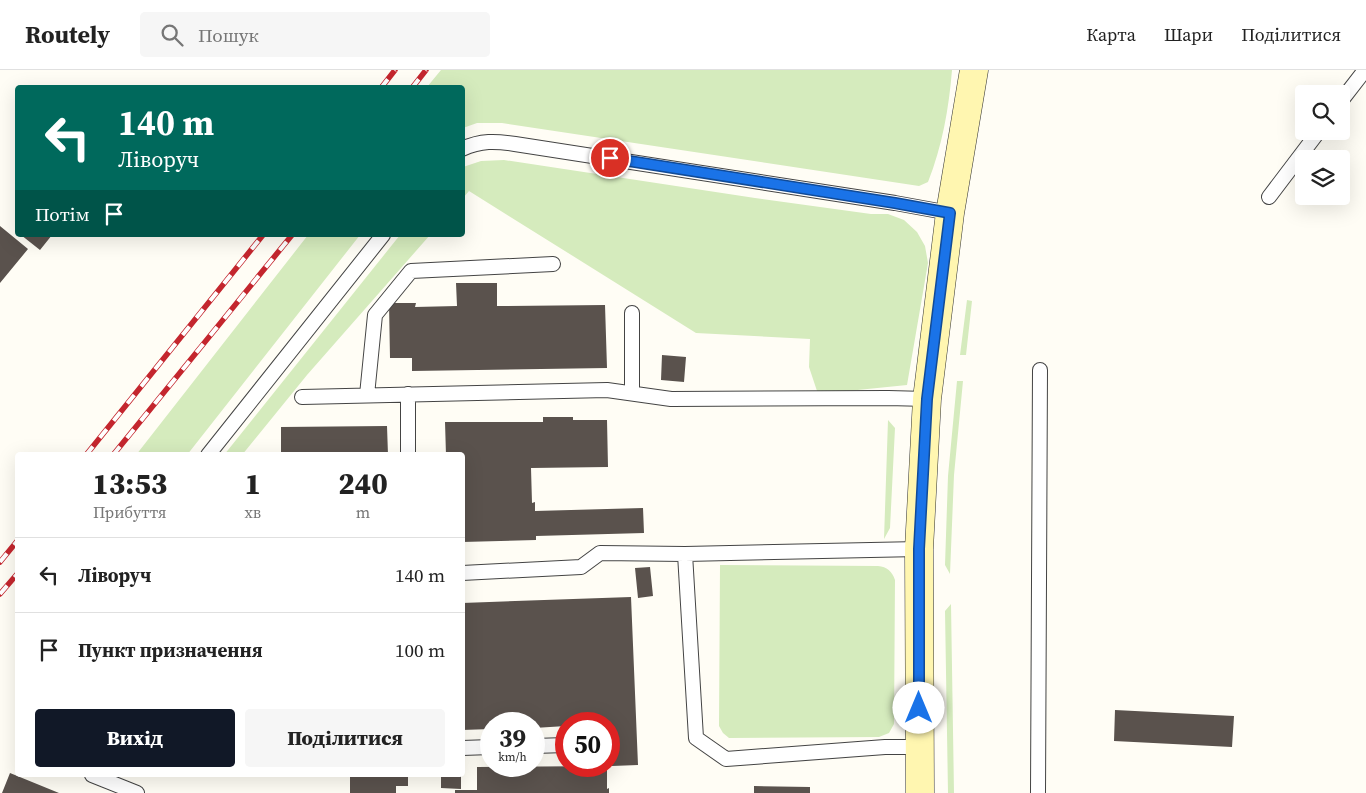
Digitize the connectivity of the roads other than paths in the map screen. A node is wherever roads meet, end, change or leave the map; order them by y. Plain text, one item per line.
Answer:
1 (974, 70) edge
2 (1365, 70) edge
3 (1350, 89) edge
4 (1312, 140) edge
5 (465, 148) edge
6 (1270, 198) dead end
7 (950, 213) junction
8 (381, 237) edge
9 (553, 264) dead end
10 (632, 313) dead end
11 (1040, 370) dead end
12 (632, 393) junction
13 (408, 394) junction
14 (367, 395) junction
15 (302, 397) dead end
16 (927, 399) junction
17 (210, 452) edge
18 (408, 452) edge
19 (919, 549) junction
20 (685, 554) junction
21 (465, 573) edge
22 (480, 747) edge
23 (919, 747) junction
24 (465, 748) edge
25 (97, 777) edge
26 (138, 793) edge
27 (920, 793) edge
28 (1038, 793) edge

1 - 7 main road
2 - 3 lane
4 - 6 lane
5 - 7 lane
7 - 16 main road
8 - 17 lane
9 - 14 lane
10 - 12 lane
11 - 28 lane
12 - 13 lane
12 - 16 lane
13 - 14 lane
13 - 18 lane
14 - 15 lane
16 - 19 main road
19 - 20 lane
19 - 23 main road
20 - 21 lane
20 - 23 lane
22 - 24 lane
23 - 27 main road
25 - 26 lane

